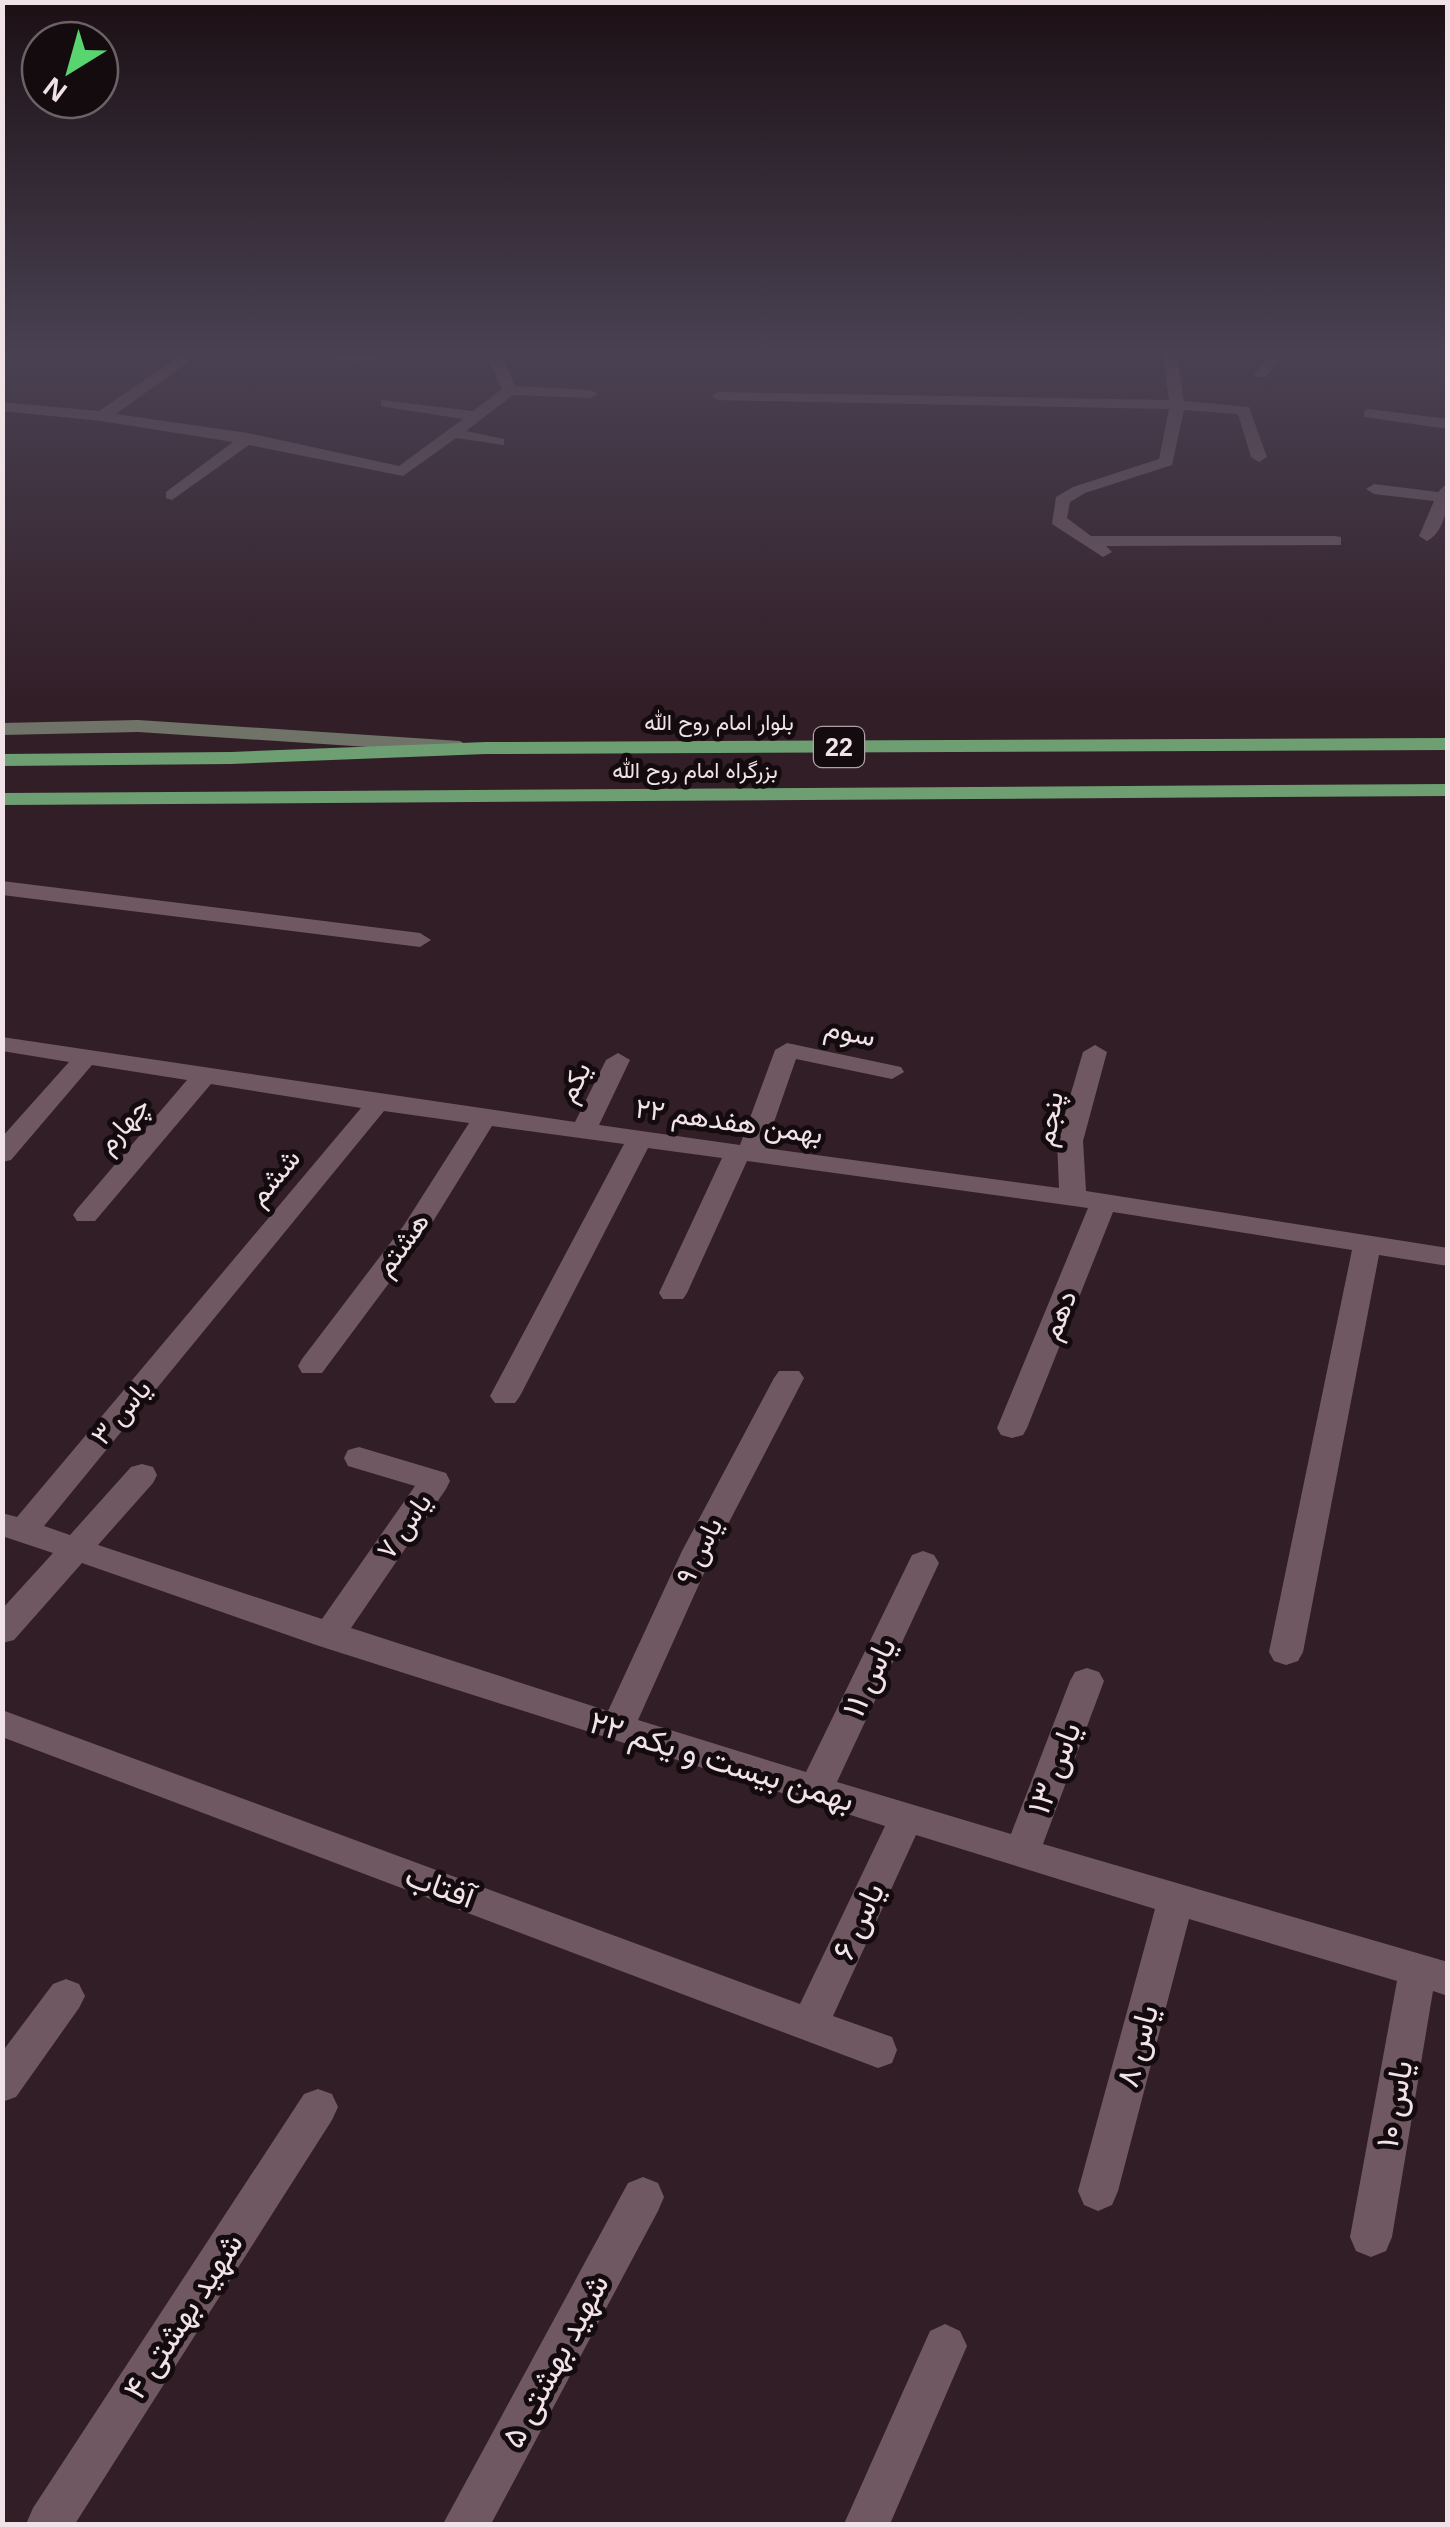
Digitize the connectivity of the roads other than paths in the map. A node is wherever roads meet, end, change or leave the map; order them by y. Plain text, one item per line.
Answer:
1 (210, 467) edge
2 (371, 467) edge
3 (408, 467) edge
4 (1151, 467) edge
5 (1374, 489) dead end
6 (1446, 495) edge
7 (172, 496) dead end
8 (1436, 532) edge
9 (1334, 541) dead end
10 (1086, 542) junction
11 (1104, 552) dead end
12 (2, 729) edge
13 (1448, 744) edge
14 (486, 748) junction
15 (2, 760) edge
16 (1448, 790) edge
17 (2, 799) edge
18 (2, 888) edge
19 (420, 940) dead end
20 (2, 1044) edge
21 (1095, 1052) dead end
22 (88, 1055) junction
23 (618, 1060) dead end
24 (892, 1072) dead end
25 (206, 1074) junction
26 (378, 1103) junction
27 (485, 1118) junction
28 (584, 1131) junction
29 (640, 1138) junction
30 (744, 1153) junction
31 (2, 1154) edge
32 (1074, 1198) junction
33 (1104, 1202) junction
34 (86, 1215) dead end
35 (1367, 1244) junction
36 (1448, 1258) edge
37 (220, 1293) joint
38 (673, 1294) dead end
39 (312, 1366) dead end
40 (789, 1378) dead end
41 (504, 1396) dead end
42 (1012, 1428) dead end
43 (359, 1458) dead end
44 (142, 1474) dead end
45 (13, 1527) edge
46 (77, 1549) junction
47 (923, 1563) dead end
48 (2, 1631) edge
49 (328, 1636) junction
50 (1286, 1652) dead end
51 (1087, 1681) dead end
52 (2, 1723) edge
53 (617, 1728) junction
54 (815, 1790) junction
55 (906, 1818) junction
56 (1021, 1855) junction
57 (1175, 1902) junction
58 (1432, 1975) edge
59 (66, 1996) dead end
60 (810, 2024) junction
61 (878, 2050) dead end
62 (2, 2084) edge
63 (318, 2107) dead end
64 (1098, 2191) dead end
65 (644, 2198) dead end
66 (1371, 2238) dead end
67 (946, 2346) dead end
68 (49, 2524) edge
69 (466, 2524) edge
70 (867, 2524) edge

1 - 7 street
2 - 3 street
4 - 10 street
5 - 6 street
6 - 8 street
9 - 10 street
10 - 11 street
12 - 14 main road
13 - 14 highway, بلوار امام روح الله / 22
14 - 15 highway, بلوار امام روح الله / 22
16 - 17 highway, بزرگراه امام روح الله
18 - 19 street
20 - 22 street, ۲۲ بهمن هفدهم
21 - 32 street, پنجم
22 - 25 street, ۲۲ بهمن هفدهم
22 - 31 street
23 - 28 street, یکم
24 - 30 street, سوم
25 - 26 street, ۲۲ بهمن هفدهم
25 - 34 street, چهارم
26 - 27 street, ۲۲ بهمن هفدهم
26 - 37 street, ششم
27 - 28 street, ۲۲ بهمن هفدهم
27 - 39 street, هشتم
28 - 29 street, ۲۲ بهمن هفدهم
29 - 30 street, ۲۲ بهمن هفدهم
29 - 41 street
30 - 32 street, ۲۲ بهمن هفدهم
30 - 38 street
32 - 33 street, ۲۲ بهمن هفدهم
33 - 35 street, ۲۲ بهمن هفدهم
33 - 42 street, دهم
35 - 36 street, ۲۲ بهمن هفدهم
35 - 50 street
37 - 45 street, یاس ۳
40 - 53 street, یاس ۹
43 - 49 street, یاس ۷
44 - 46 street
45 - 46 street, ۲۲ بهمن بیست و یکم
46 - 48 street
46 - 49 street, ۲۲ بهمن بیست و یکم
47 - 54 street, یاس ۱۱
49 - 53 street, ۲۲ بهمن بیست و یکم
51 - 56 street, یاس ۱۳
52 - 60 street, آفتاب
53 - 54 street, ۲۲ بهمن بیست و یکم
54 - 55 street, ۲۲ بهمن بیست و یکم
55 - 56 street, ۲۲ بهمن بیست و یکم
55 - 60 street, یاس ۶
56 - 57 street, ۲۲ بهمن بیست و یکم
57 - 58 street, ۲۲ بهمن بیست و یکم
57 - 64 street, یاس ۸
58 - 66 street, یاس ۱۰
59 - 62 street
60 - 61 street, آفتاب
63 - 68 street, شهید بهشتی ۴
65 - 69 street, شهید بهشتی ۵
67 - 70 street

